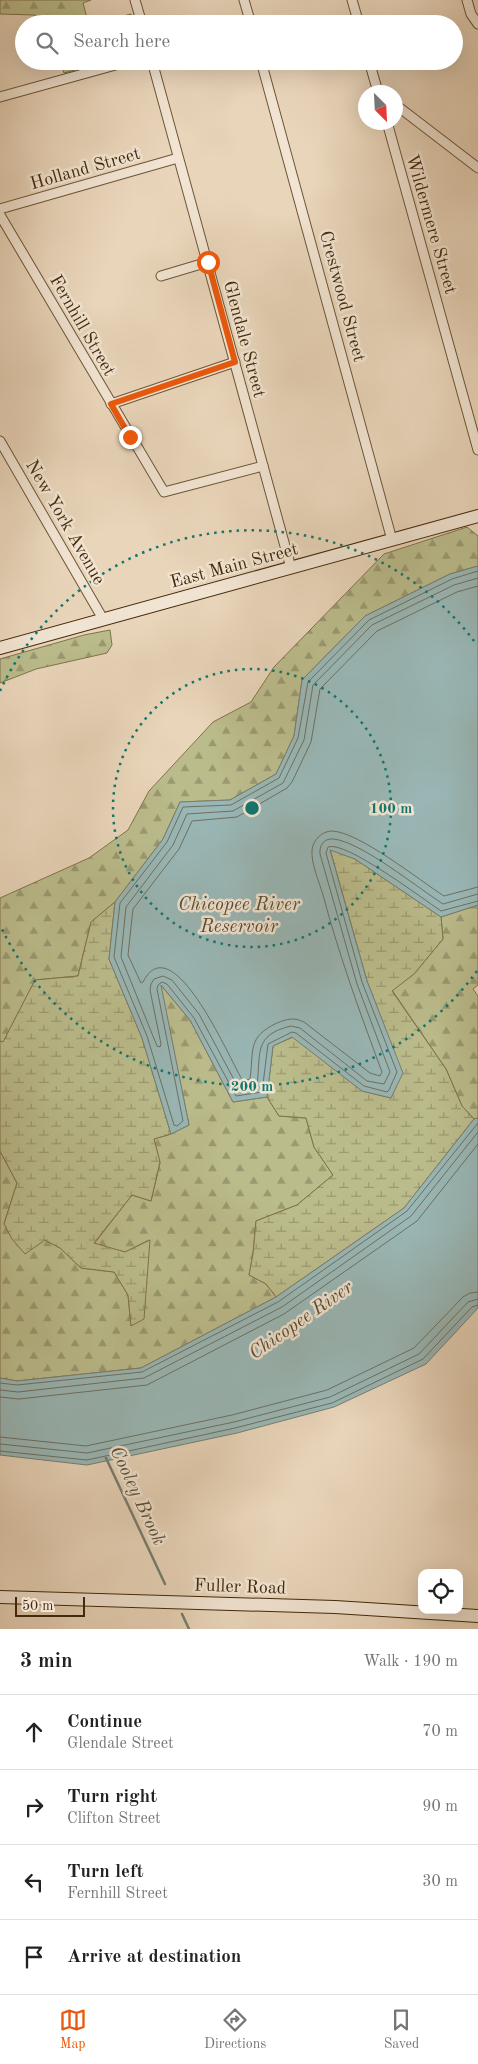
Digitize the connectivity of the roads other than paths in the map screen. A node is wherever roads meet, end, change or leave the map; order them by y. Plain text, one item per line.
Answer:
1 (135, 0) edge
2 (244, 0) edge
3 (352, 0) edge
4 (467, 0) edge
5 (139, 15) edge
6 (248, 15) edge
7 (356, 15) edge
8 (478, 24) edge
9 (98, 70) edge
10 (154, 70) edge
11 (263, 70) edge
12 (372, 70) edge
13 (376, 85) edge
14 (0, 97) edge
15 (403, 110) edge
16 (389, 130) edge
17 (178, 158) junction
18 (478, 168) edge
19 (0, 209) edge
20 (0, 215) edge
21 (208, 262) junction
22 (162, 276) dead end
23 (235, 362) junction
24 (111, 404) junction
25 (0, 441) edge
26 (478, 450) edge
27 (264, 466) junction
28 (478, 516) edge
29 (392, 540) junction
30 (291, 568) junction
31 (103, 619) junction
32 (0, 648) edge
33 (0, 1597) edge
34 (478, 1616) edge

1 - 5 street
2 - 6 street
3 - 7 street
4 - 8 street
9 - 14 street
10 - 17 street, Glendale Street
11 - 29 street, Crestwood Street
12 - 13 street
15 - 18 street
16 - 26 street, Wildermere Street
17 - 19 street, Holland Street
17 - 21 street, Glendale Street
20 - 24 street, Fernhill Street
21 - 22 street
21 - 23 street, Glendale Street
23 - 24 street
23 - 27 street, Glendale Street
24 - 27 street, Fernhill Street
25 - 31 street, New York Avenue
27 - 30 street, Glendale Street
28 - 29 main road, East Main Street
29 - 30 main road, East Main Street
30 - 31 main road, East Main Street
31 - 32 main road, East Main Street
33 - 34 main road, Fuller Road

